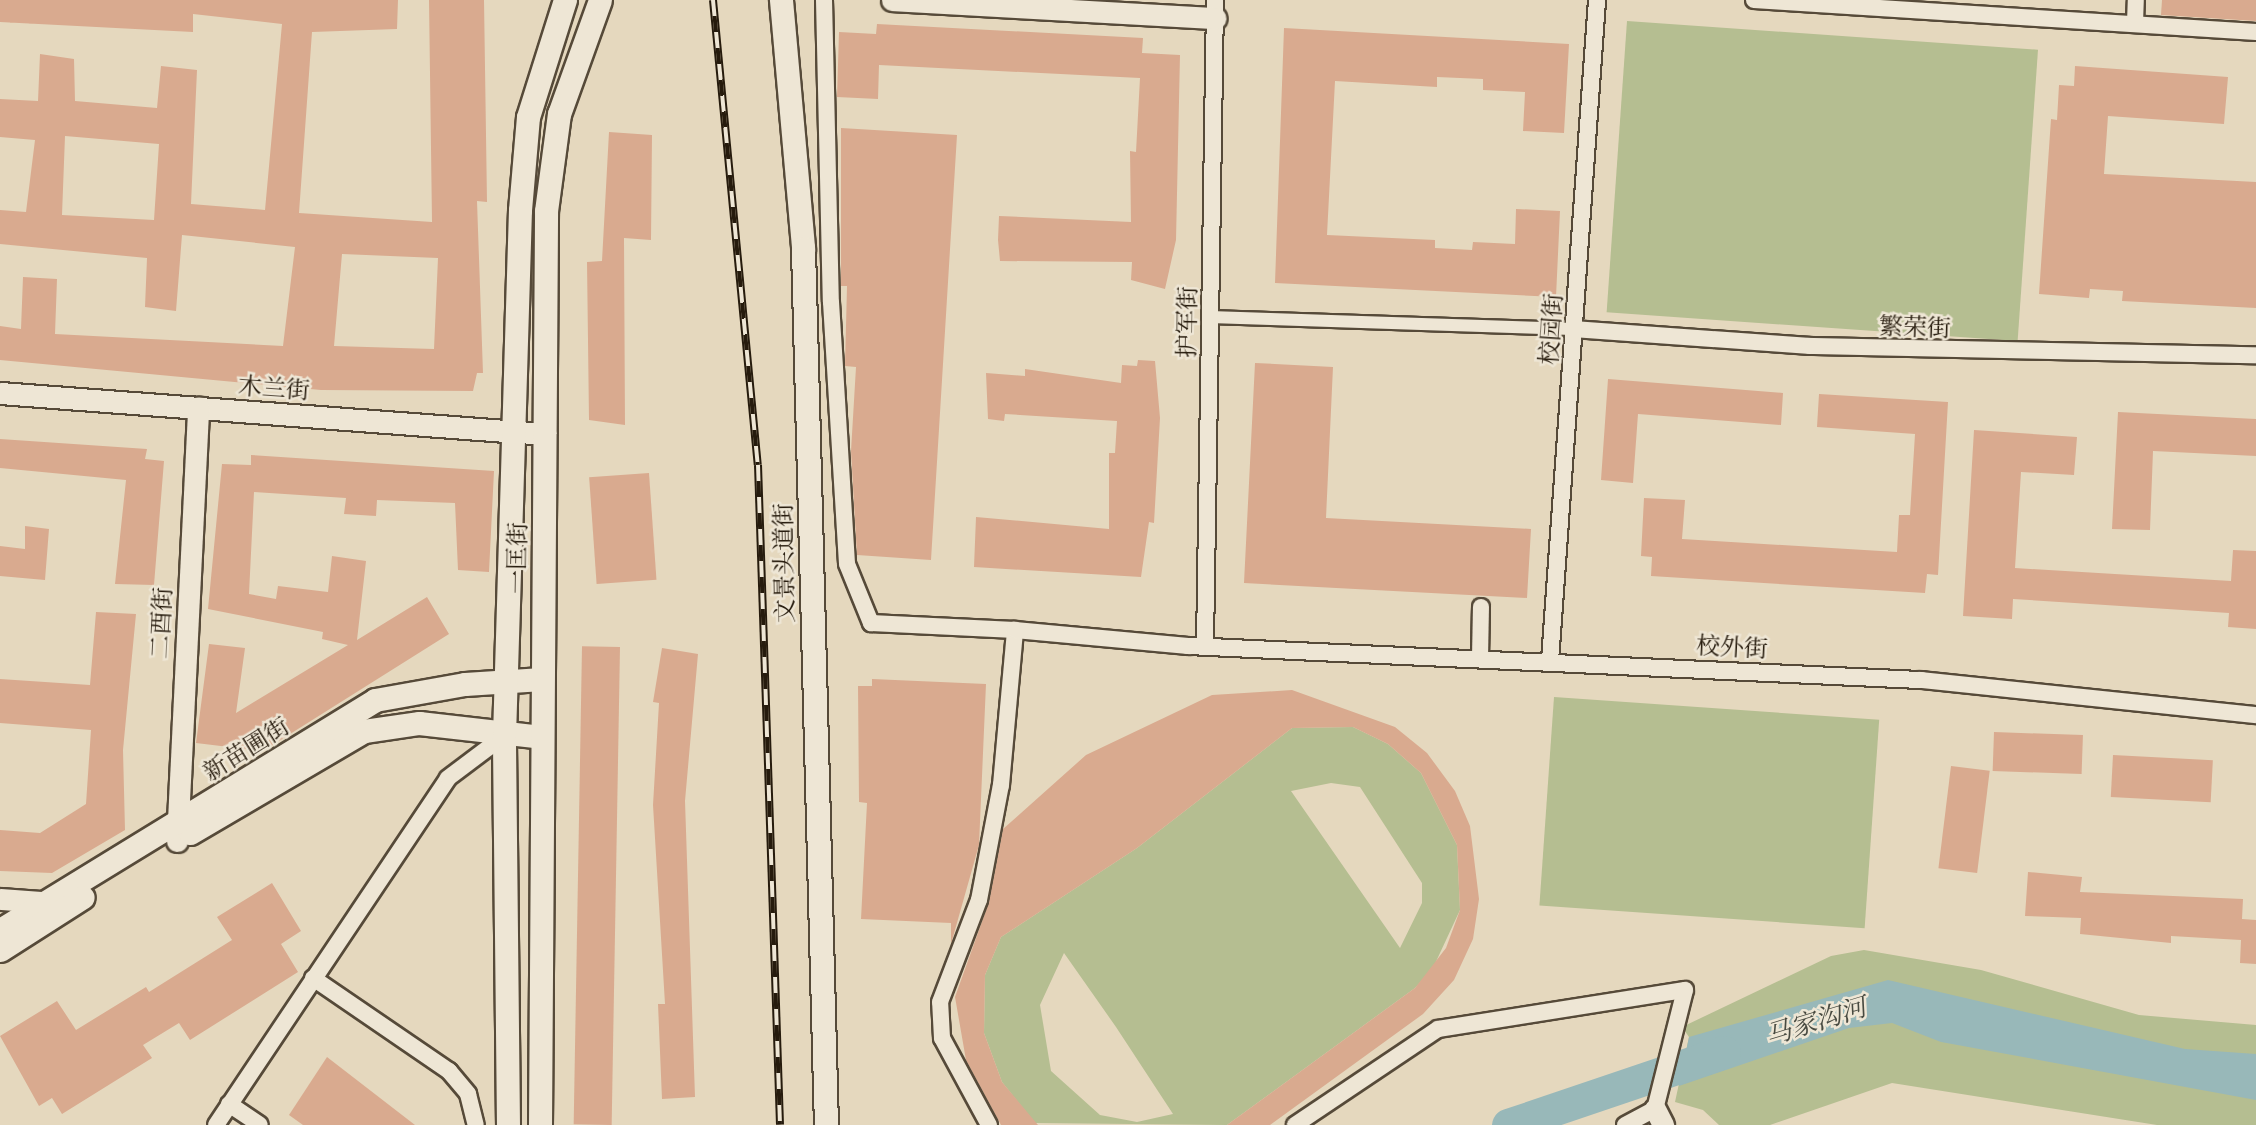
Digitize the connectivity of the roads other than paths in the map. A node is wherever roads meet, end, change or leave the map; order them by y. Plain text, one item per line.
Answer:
1 (565, 0) edge
2 (600, 0) edge
3 (781, 0) edge
4 (824, 0) edge
5 (892, 0) edge
6 (1597, 0) edge
7 (1754, 0) edge
8 (2136, 0) edge
9 (1891, 4) edge
10 (1215, 9) edge
11 (2135, 23) junction
12 (2256, 32) edge
13 (1210, 317) junction
14 (1573, 329) junction
15 (2256, 355) edge
16 (0, 393) edge
17 (198, 408) junction
18 (517, 432) junction
19 (545, 434) junction
20 (1481, 607) dead end
21 (1015, 630) junction
22 (1205, 646) junction
23 (1480, 658) junction
24 (1549, 661) junction
25 (542, 679) junction
26 (506, 681) junction
27 (2256, 715) edge
28 (504, 736) junction
29 (541, 737) junction
30 (177, 832) junction
31 (0, 899) edge
32 (44, 902) junction
33 (71, 904) junction
34 (0, 930) edge
35 (0, 950) edge
36 (313, 978) junction
37 (229, 1104) junction
38 (1659, 1117) edge
39 (216, 1125) edge
40 (260, 1125) edge
41 (476, 1125) edge
42 (508, 1125) edge
43 (540, 1125) edge
44 (826, 1125) edge
45 (989, 1125) edge
46 (1295, 1125) edge
47 (1625, 1125) edge

1 - 18 main road, 一匡街
2 - 19 main road, 一匡街
3 - 44 main road, 文景头道街
4 - 21 street, 校外街
5 - 10 street
6 - 14 street, 校园街
7 - 9 street
8 - 11 street
9 - 11 street
10 - 13 street, 护军街
11 - 12 street
13 - 14 street
13 - 22 street, 护军街
14 - 15 street, 繁荣街
14 - 24 street, 校园街
16 - 17 street, 木兰街
17 - 18 street, 木兰街
17 - 30 street, 二酉街
18 - 19 street, 木兰街
18 - 26 main road, 一匡街
19 - 25 main road, 一匡街
20 - 23 street
21 - 22 street, 校外街
21 - 45 street
22 - 23 street, 校外街
23 - 24 street, 校外街
24 - 27 street, 校外街
25 - 26 main road, 新苗圃街
25 - 29 main road, 一匡街
26 - 28 main road, 一匡街
26 - 30 main road, 新苗圃街
28 - 29 main road, 新苗圃街
28 - 30 main road, 新苗圃街
28 - 36 street
28 - 42 main road, 一匡街
29 - 43 main road, 一匡街
30 - 32 main road, 新苗圃街
30 - 33 main road, 新苗圃街
31 - 32 street
32 - 33 street
32 - 34 main road, 新苗圃街
33 - 35 main road, 新苗圃街
36 - 37 street
36 - 41 street
37 - 39 street
37 - 40 street
38 - 46 street
38 - 47 street

